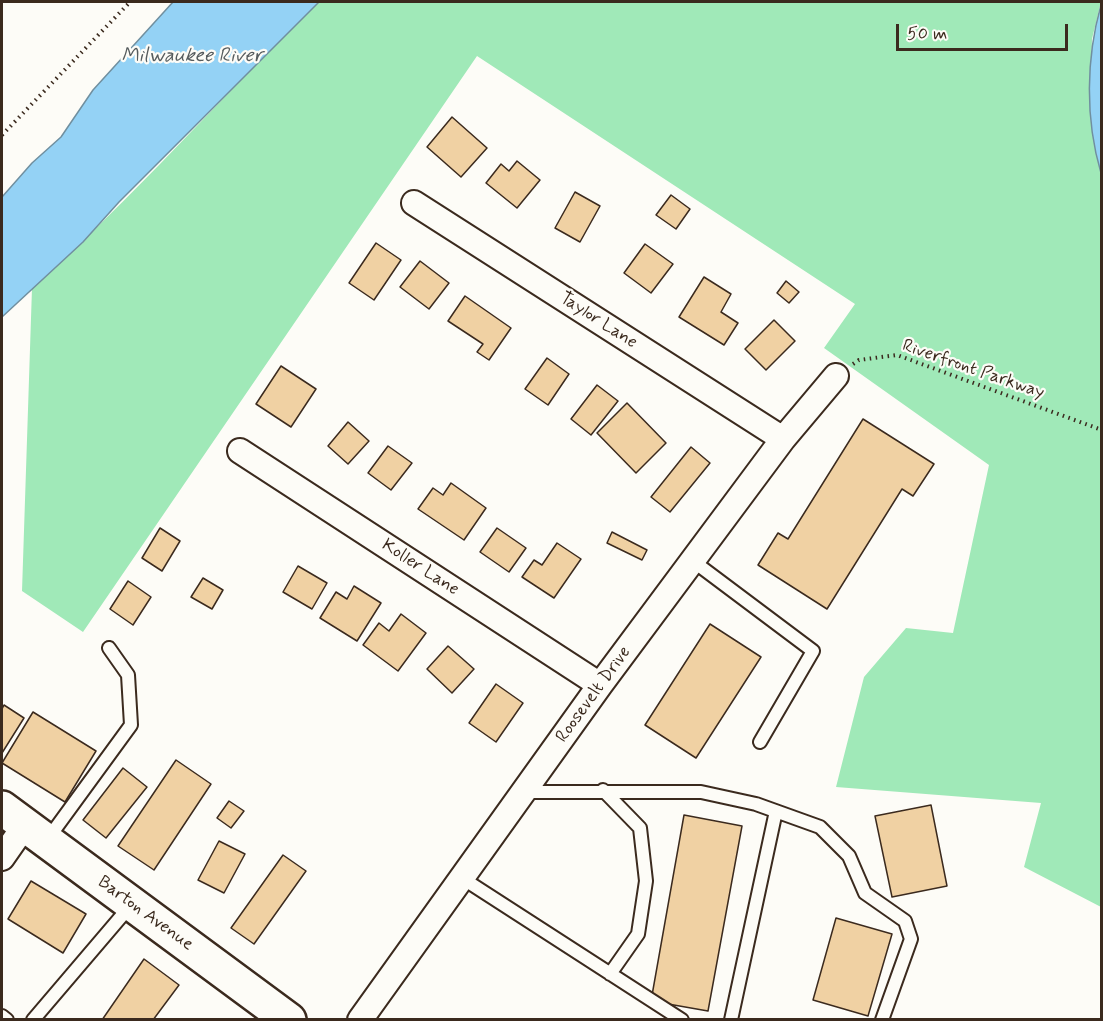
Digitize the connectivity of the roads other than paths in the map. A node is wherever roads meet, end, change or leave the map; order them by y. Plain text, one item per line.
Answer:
1 (414, 203) dead end
2 (836, 376) road end
3 (783, 439) junction
4 (240, 451) dead end
5 (693, 561) junction
6 (109, 648) dead end
7 (600, 685) junction
8 (760, 742) dead end
9 (603, 790) junction
10 (524, 792) junction
11 (776, 811) junction
12 (24, 825) edge
13 (2, 858) edge
14 (462, 878) junction
15 (132, 904) junction
16 (610, 974) junction
17 (2, 1016) edge
18 (7, 1020) edge
19 (33, 1020) edge
20 (289, 1020) edge
21 (360, 1020) edge
22 (682, 1020) edge
23 (731, 1020) edge
24 (882, 1020) edge

1 - 3 street, Taylor Lane
2 - 3 street, Roosevelt Drive
3 - 5 street, Roosevelt Drive
4 - 7 street, Koller Lane
5 - 7 street, Roosevelt Drive
5 - 8 lane
6 - 12 lane
7 - 10 street, Roosevelt Drive
9 - 10 lane
9 - 11 lane
9 - 16 lane
10 - 14 street, Roosevelt Drive
11 - 23 lane
11 - 24 lane
12 - 13 street
12 - 15 main road, Barton Avenue
14 - 16 lane
14 - 21 street, Roosevelt Drive
15 - 19 lane
15 - 20 main road, Barton Avenue
16 - 22 lane
17 - 18 lane

